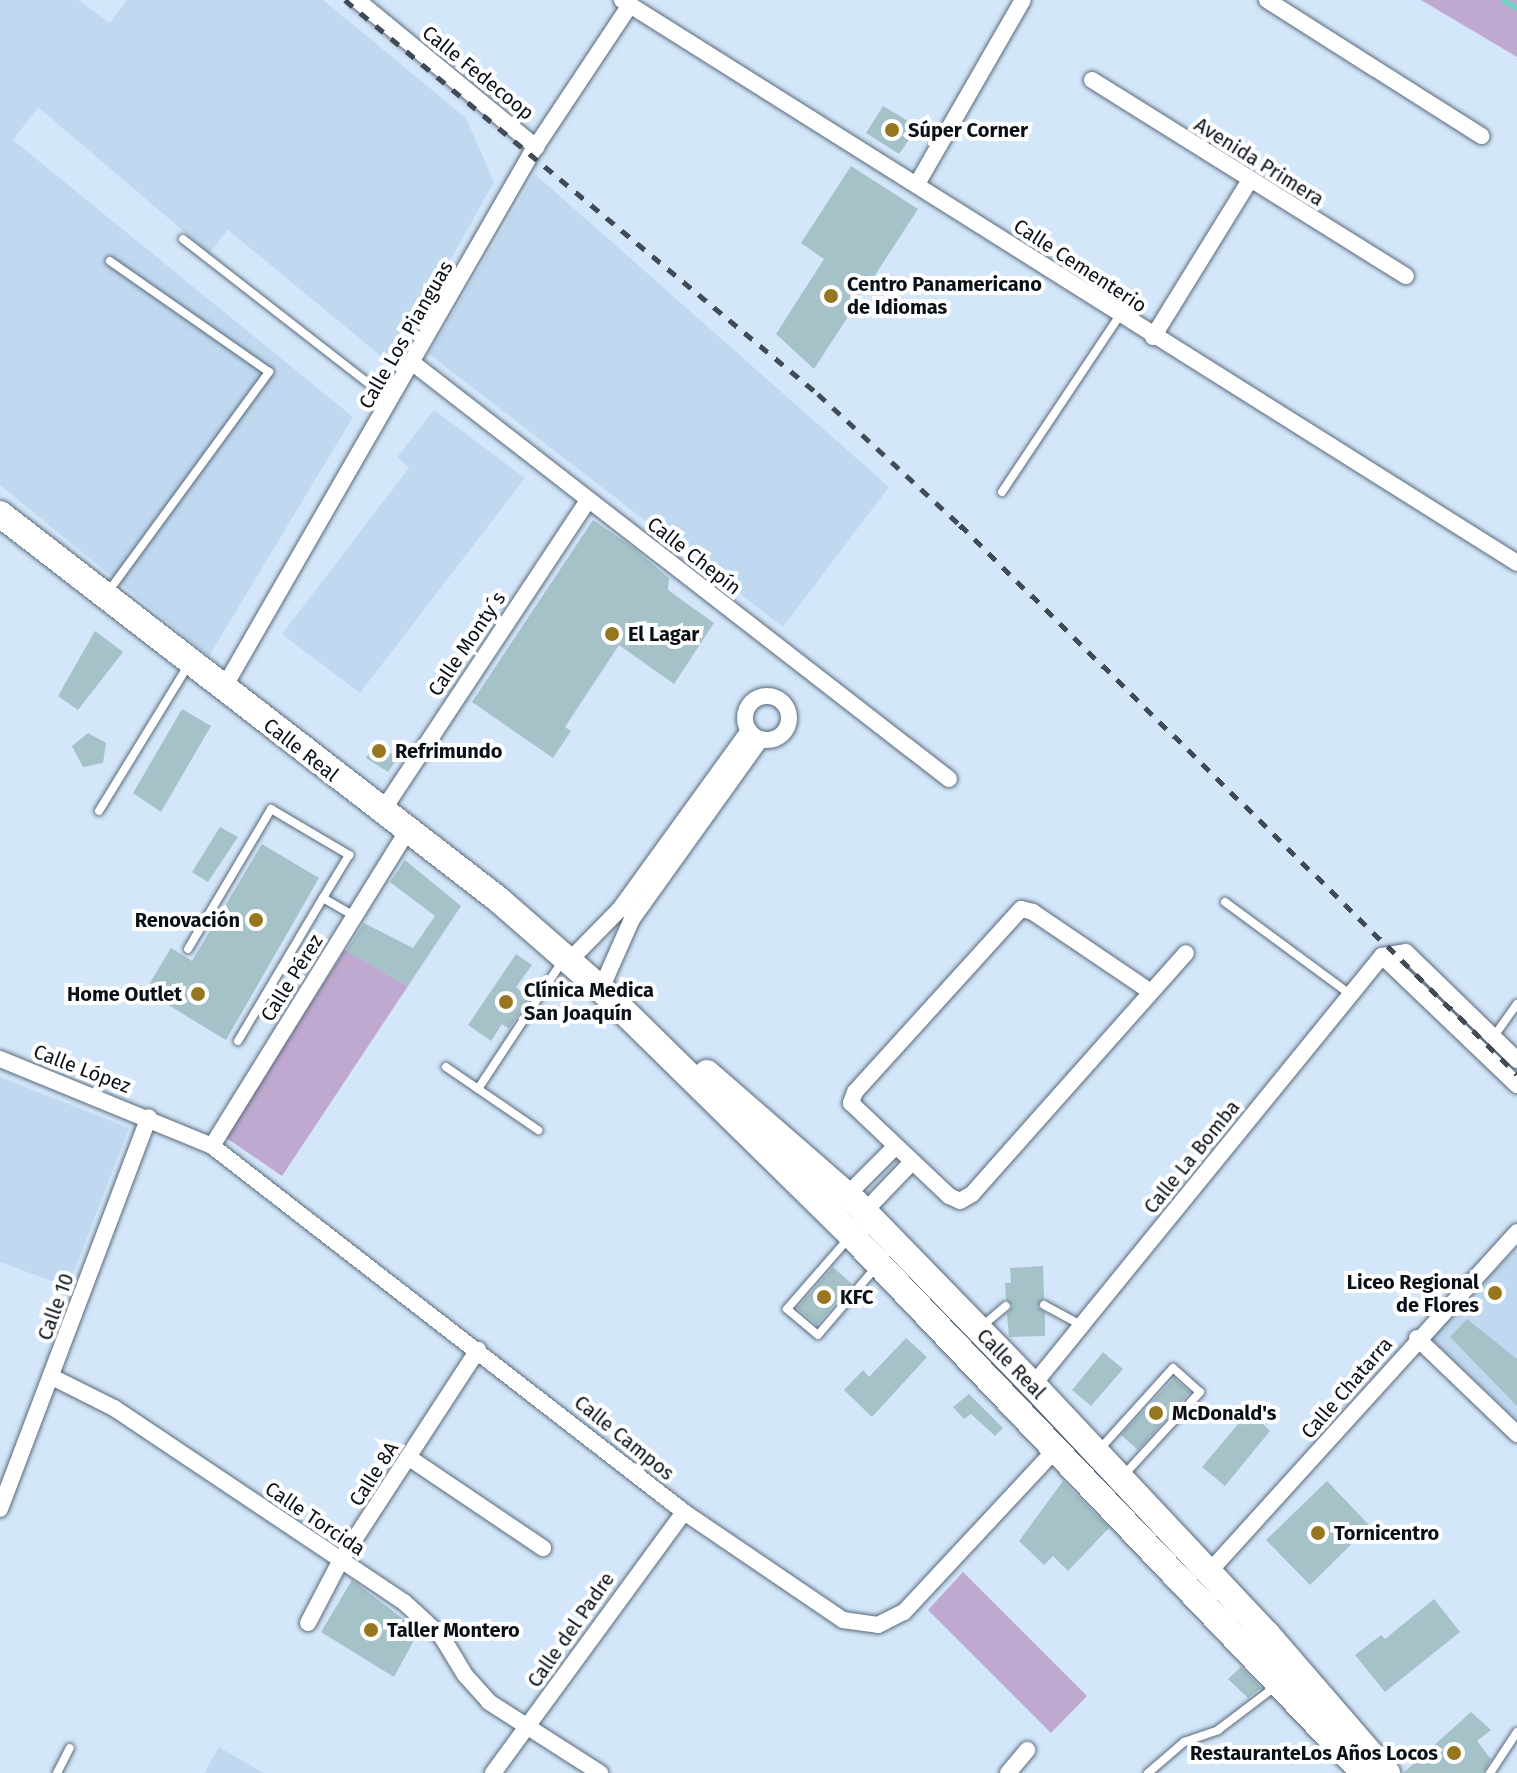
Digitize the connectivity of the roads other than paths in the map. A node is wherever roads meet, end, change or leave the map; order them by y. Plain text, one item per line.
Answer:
1 (357, 0) edge
2 (1023, 0) edge
3 (1267, 0) edge
4 (626, 2) edge
5 (1092, 80) dead end
6 (1481, 136) dead end
7 (536, 147) junction
8 (1250, 180) junction
9 (917, 184) junction
10 (183, 239) dead end
11 (110, 261) dead end
12 (1406, 276) dead end
13 (1120, 315) junction
14 (1153, 337) junction
15 (414, 364) junction
16 (392, 402) junction
17 (1002, 492) dead end
18 (588, 500) junction
19 (0, 514) edge
20 (1517, 563) edge
21 (104, 597) junction
22 (189, 663) junction
23 (223, 689) junction
24 (755, 735) dead end
25 (949, 779) dead end
26 (99, 811) dead end
27 (381, 813) junction
28 (407, 831) junction
29 (323, 898) junction
30 (1225, 902) dead end
31 (626, 914) junction
32 (354, 916) junction
33 (188, 949) dead end
34 (1186, 953) dead end
35 (1382, 956) junction
36 (568, 958) junction
37 (601, 989) junction
38 (1151, 992) junction
39 (1351, 994) junction
40 (1517, 1004) edge
41 (1493, 1037) junction
42 (238, 1041) dead end
43 (1483, 1052) junction
44 (0, 1059) edge
45 (1517, 1060) edge
46 (446, 1067) dead end
47 (1517, 1085) edge
48 (478, 1089) junction
49 (149, 1117) junction
50 (538, 1130) dead end
51 (212, 1146) junction
52 (895, 1147) junction
53 (912, 1162) junction
54 (854, 1214) junction
55 (1517, 1232) edge
56 (879, 1264) junction
57 (1044, 1305) dead end
58 (1006, 1306) dead end
59 (1081, 1325) junction
60 (978, 1329) junction
61 (946, 1333) junction
62 (1417, 1338) junction
63 (478, 1350) junction
64 (52, 1377) junction
65 (1033, 1385) junction
66 (1517, 1434) edge
67 (1056, 1449) junction
68 (1095, 1454) junction
69 (408, 1457) junction
70 (1119, 1480) junction
71 (1139, 1501) junction
72 (0, 1509) edge
73 (684, 1512) junction
74 (1149, 1543) junction
75 (543, 1548) dead end
76 (341, 1560) junction
77 (1209, 1572) junction
78 (308, 1623) dead end
79 (1272, 1674) junction
80 (528, 1726) junction
81 (1517, 1732) edge
82 (70, 1748) dead end
83 (1027, 1750) dead end
84 (57, 1773) edge
85 (493, 1773) edge
86 (600, 1773) edge
87 (1008, 1773) edge
88 (1148, 1773) edge
89 (1364, 1773) edge
90 (1387, 1773) edge
91 (1490, 1773) edge

1 - 7 street, Calle Fedecoop
2 - 9 street
3 - 6 street
4 - 7 street, Calle Los Pianguas
4 - 9 street, Calle Cementerio
5 - 8 street, Avenida Primera
7 - 15 street, Calle Los Pianguas
8 - 12 street, Avenida Primera
8 - 14 street
9 - 13 street, Calle Cementerio
10 - 16 lane
11 - 21 lane
13 - 14 street, Calle Cementerio
13 - 17 lane
14 - 20 street, Calle Cementerio
15 - 16 street, Calle Los Pianguas
15 - 18 street, Calle Chepín
16 - 23 street, Calle Los Pianguas
18 - 25 street, Calle Chepín
18 - 27 street, Calle Monty´s
19 - 21 main road, Calle Real
21 - 22 main road, Calle Real
22 - 23 main road, Calle Real
22 - 26 lane
23 - 27 main road, Calle Real
24 - 31 street
27 - 28 main road, Calle Real
28 - 32 street, Calle Pérez
28 - 36 main road, Calle Real
29 - 32 lane
29 - 33 lane
29 - 42 lane
30 - 39 lane
31 - 36 street
31 - 37 street
32 - 51 street, Calle Pérez
34 - 38 street
35 - 39 street, Calle La Bomba
35 - 41 street
35 - 43 street
36 - 37 main road, Calle Real
36 - 48 lane
37 - 54 main road, Calle Real
37 - 54 main road, Calle Real
38 - 52 street
38 - 53 street
39 - 59 street, Calle La Bomba
40 - 41 lane
41 - 43 lane
41 - 45 street
43 - 47 street
44 - 49 street, Calle López
46 - 48 lane
48 - 50 lane
49 - 51 street, Calle Campos
49 - 64 street, Calle 10
51 - 63 street, Calle Campos
52 - 53 street
52 - 54 street
53 - 54 street
54 - 56 main road, Calle Real
54 - 56 lane
54 - 60 main road, Calle Real
55 - 62 street, Calle Chatarra
56 - 61 main road, Calle Real
57 - 59 lane
58 - 60 lane
59 - 65 street, Calle La Bomba
60 - 65 main road, Calle Real
61 - 65 main road
61 - 67 main road, Calle Real
62 - 66 street
62 - 77 street, Calle Chatarra
63 - 69 street, Calle 8A
63 - 73 street, Calle Campos
64 - 72 street, Calle 10
64 - 76 street, Calle Torcida
65 - 67 main road
65 - 68 main road, Calle Real
67 - 71 main road
67 - 73 street, Calle Campos
67 - 74 main road, Calle Real
68 - 70 main road, Calle Real
68 - 70 lane
69 - 75 street
69 - 76 street, Calle 8A
70 - 71 main road, Calle Real
71 - 77 main road, Calle Real
73 - 80 street, Calle del Padre
74 - 77 main road
74 - 79 main road, Calle Real
76 - 78 street, Calle 8A
76 - 80 street, Calle Torcida
77 - 79 main road
77 - 90 main road, Calle Real
79 - 88 lane
79 - 89 main road, Calle Real
80 - 85 street, Calle del Padre
80 - 86 street, Calle Torcida
81 - 91 lane
82 - 84 lane
83 - 87 street

